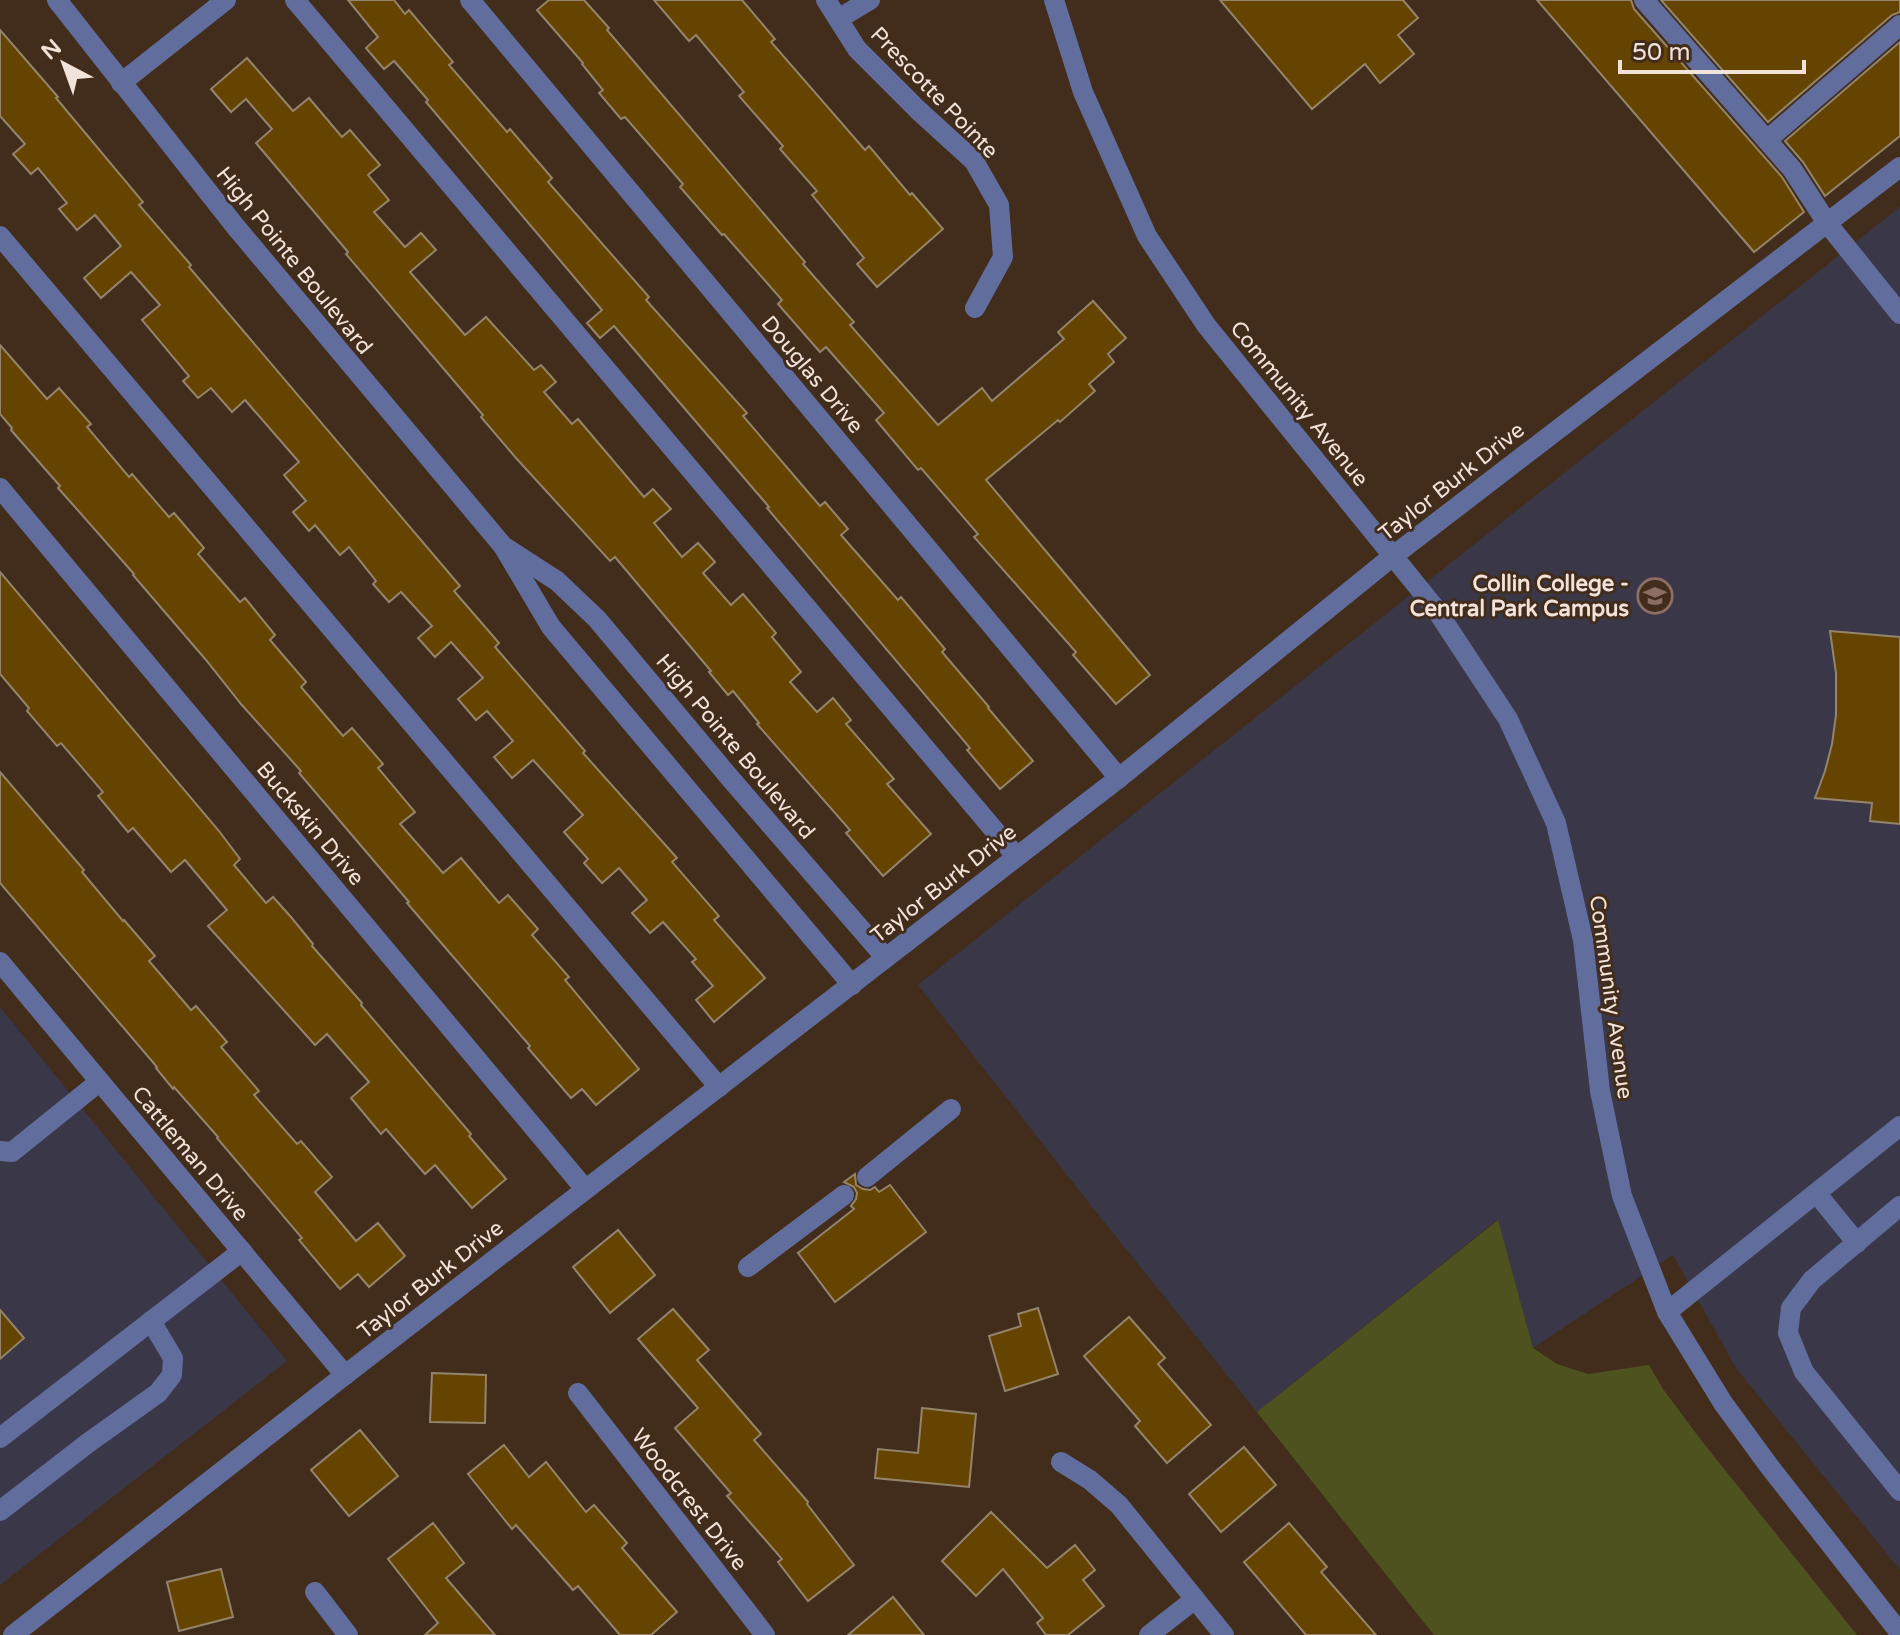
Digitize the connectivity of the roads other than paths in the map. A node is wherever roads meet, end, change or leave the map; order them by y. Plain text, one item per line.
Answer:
1 (57, 0) edge
2 (226, 0) edge
3 (295, 0) edge
4 (470, 0) edge
5 (826, 0) edge
6 (870, 0) edge
7 (1054, 0) edge
8 (1644, 0) edge
9 (838, 19) junction
10 (1900, 25) edge
11 (121, 83) junction
12 (1767, 140) junction
13 (1900, 167) edge
14 (1827, 223) junction
15 (0, 236) edge
16 (975, 308) dead end
17 (1900, 314) edge
18 (0, 488) edge
19 (503, 546) junction
20 (1393, 556) junction
21 (1119, 778) junction
22 (1016, 856) junction
23 (885, 957) junction
24 (0, 962) edge
25 (852, 985) junction
26 (99, 1082) junction
27 (719, 1087) junction
28 (951, 1109) dead end
29 (1900, 1126) edge
30 (0, 1151) edge
31 (867, 1177) dead end
32 (585, 1189) junction
33 (1817, 1194) junction
34 (844, 1195) dead end
35 (1900, 1206) edge
36 (1857, 1243) junction
37 (242, 1251) junction
38 (748, 1267) dead end
39 (1667, 1312) junction
40 (151, 1321) junction
41 (345, 1375) junction
42 (578, 1393) dead end
43 (0, 1438) edge
44 (1061, 1462) dead end
45 (1900, 1491) edge
46 (0, 1511) edge
47 (315, 1592) dead end
48 (1195, 1599) junction
49 (1900, 1633) edge
50 (13, 1635) edge
51 (348, 1635) edge
52 (765, 1635) edge
53 (1149, 1635) edge
54 (1224, 1635) edge

1 - 11 street, High Pointe Boulevard
2 - 11 street
3 - 22 street
4 - 21 street, Douglas Drive
5 - 9 street, Prescotte Pointe
6 - 9 street
7 - 20 street, Community Avenue
8 - 12 street
9 - 16 street, Prescotte Pointe
10 - 12 street
11 - 19 street, High Pointe Boulevard
12 - 14 street
13 - 14 street, Taylor Burk Drive
14 - 17 street
14 - 20 street, Taylor Burk Drive
15 - 27 street
18 - 32 street, Buckskin Drive
19 - 23 street, High Pointe Boulevard
19 - 25 street, High Pointe Boulevard
20 - 21 street, Taylor Burk Drive
20 - 39 street, Community Avenue
21 - 22 street, Taylor Burk Drive
22 - 23 street, Taylor Burk Drive
23 - 25 street, Taylor Burk Drive
24 - 26 street, Cattleman Drive
25 - 27 street, Taylor Burk Drive
26 - 30 street
26 - 37 street, Cattleman Drive
27 - 32 street, Taylor Burk Drive
28 - 31 street
29 - 33 street
32 - 41 street, Taylor Burk Drive
33 - 36 street
33 - 39 street
34 - 38 street
35 - 36 street
36 - 45 street
37 - 40 street
37 - 41 street, Cattleman Drive
39 - 49 street, Community Avenue
40 - 43 street
40 - 46 street
41 - 50 street, Taylor Burk Drive
42 - 52 street, Woodcrest Drive
44 - 48 street
47 - 51 street
48 - 53 street
48 - 54 street

